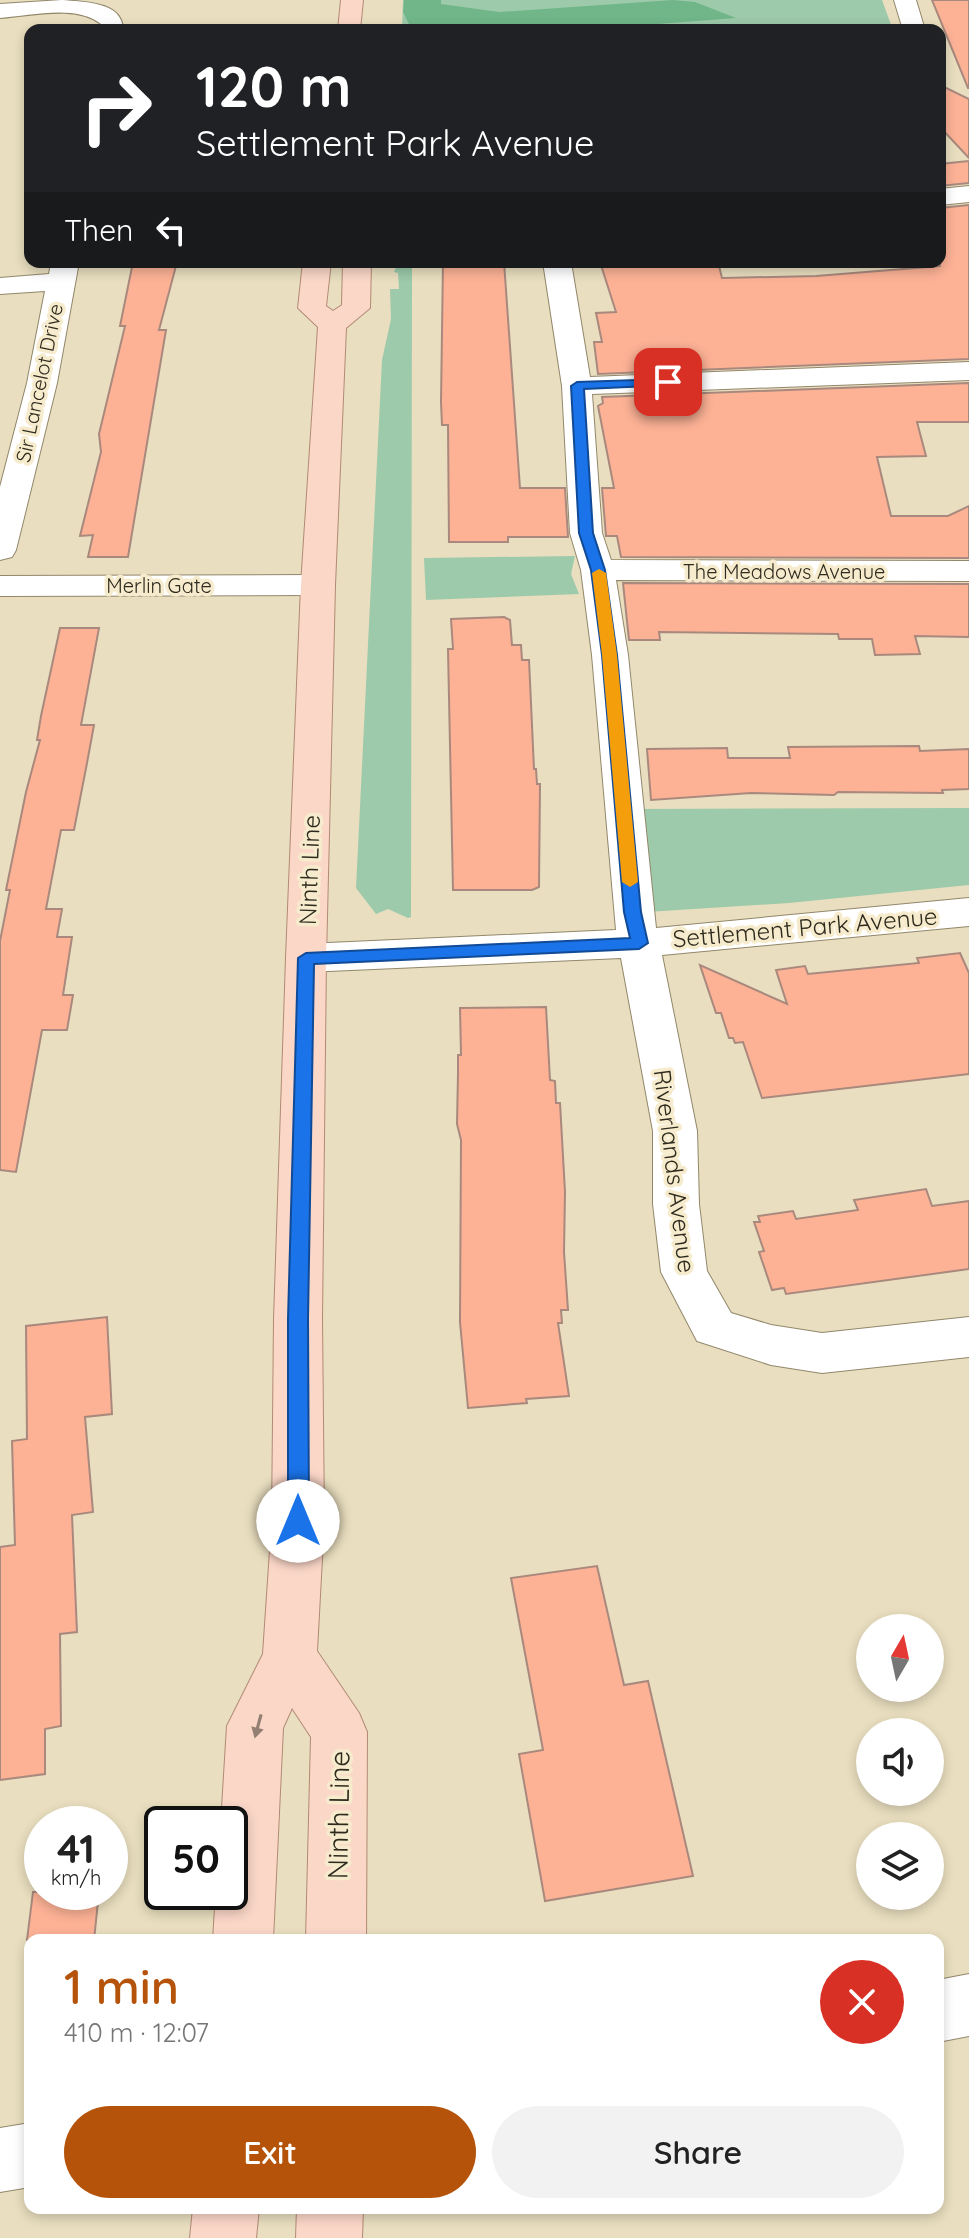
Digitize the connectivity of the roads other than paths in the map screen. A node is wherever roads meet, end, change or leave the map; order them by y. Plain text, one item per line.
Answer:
1 (352, 0) edge
2 (905, 0) edge
3 (0, 11) edge
4 (112, 24) edge
5 (350, 24) edge
6 (912, 24) edge
7 (969, 194) edge
8 (946, 196) edge
9 (969, 212) edge
10 (946, 214) edge
11 (316, 268) edge
12 (357, 268) edge
13 (558, 268) edge
14 (62, 272) edge
15 (0, 286) edge
16 (332, 325) junction
17 (969, 371) edge
18 (577, 386) junction
19 (0, 550) edge
20 (598, 570) junction
21 (969, 571) edge
22 (318, 585) junction
23 (0, 586) edge
24 (969, 912) edge
25 (639, 943) junction
26 (306, 958) junction
27 (969, 1337) edge
28 (290, 1656) junction
29 (243, 1934) edge
30 (336, 1934) edge
31 (969, 2005) edge
32 (944, 2010) edge
33 (24, 2156) edge
34 (0, 2160) edge
35 (225, 2214) edge
36 (330, 2214) edge
37 (223, 2238) edge
38 (329, 2238) edge

1 - 5 main road
2 - 6 street
3 - 4 street
7 - 8 street
9 - 10 street
11 - 16 main road
12 - 16 main road
13 - 18 street, Riverlands Avenue
14 - 15 street
14 - 19 street, Sir Lancelot Drive
16 - 22 main road, Ninth Line
17 - 18 street
18 - 20 street, Riverlands Avenue
20 - 21 street, The Meadows Avenue
20 - 25 street, Riverlands Avenue
22 - 23 street, Merlin Gate
22 - 26 main road, Ninth Line
24 - 25 street, Settlement Park Avenue
25 - 26 street, Settlement Park Avenue
25 - 27 street, Riverlands Avenue
26 - 28 main road, Ninth Line
28 -> 29 main road, Ninth Line
28 - 30 main road, Ninth Line
31 - 32 street
33 - 34 street
35 - 37 main road
36 - 38 main road

